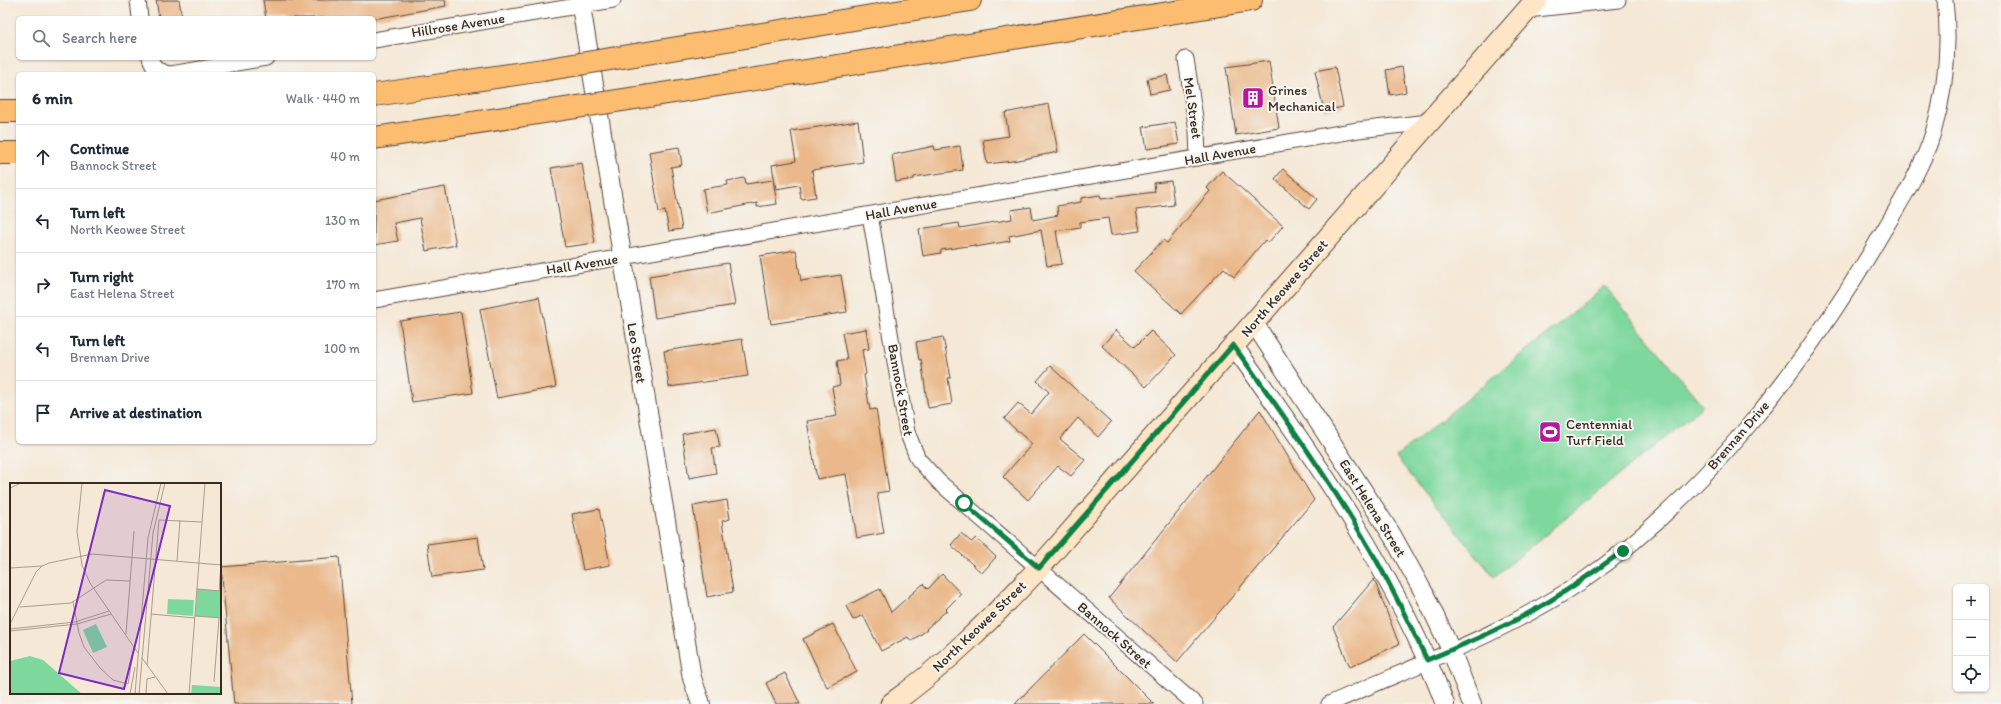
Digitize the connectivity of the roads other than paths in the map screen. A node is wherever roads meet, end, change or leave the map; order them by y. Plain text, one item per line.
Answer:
1 (138, 0) edge
2 (613, 0) edge
3 (970, 0) edge
4 (1251, 0) edge
5 (1618, 0) edge
6 (1945, 0) edge
7 (580, 3) edge
8 (1532, 5) edge
9 (140, 16) edge
10 (376, 40) edge
11 (1186, 59) dead end
12 (151, 60) edge
13 (254, 60) edge
14 (163, 72) edge
15 (183, 72) edge
16 (376, 95) edge
17 (0, 111) edge
18 (16, 111) edge
19 (1429, 122) junction
20 (376, 138) edge
21 (0, 153) edge
22 (16, 153) edge
23 (1198, 158) junction
24 (870, 214) junction
25 (624, 258) junction
26 (376, 300) edge
27 (1254, 323) junction
28 (1233, 345) junction
29 (1039, 568) junction
30 (1450, 650) junction
31 (1427, 660) junction
32 (701, 704) edge
33 (891, 704) edge
34 (1195, 704) edge
35 (1329, 704) edge
36 (1445, 704) edge
37 (1472, 704) edge

1 - 9 street
2 - 7 street, Hillrose Avenue
3 - 16 highway, bridge
4 - 20 highway, bridge
5 - 8 street
6 - 30 street, Brennan Drive
7 - 10 street, Hillrose Avenue
7 - 25 street, Leo Street
8 - 19 main road, North Keowee Street
11 - 23 street, Mel Street
12 - 14 street
13 - 15 street
17 - 18 highway
19 - 23 street, Hall Avenue
19 - 27 main road, North Keowee Street
21 - 22 highway
23 - 24 street, Hall Avenue
24 - 25 street, Hall Avenue
24 - 29 street, Bannock Street
25 - 26 street, Hall Avenue
25 - 32 street, Leo Street
27 - 28 main road, North Keowee Street
27 - 30 street, East Helena Street
28 - 29 main road, North Keowee Street
28 - 31 street, East Helena Street
29 - 33 main road, North Keowee Street
29 - 34 street, Bannock Street
30 - 31 street, Brennan Drive
30 - 37 street, East Helena Street
31 - 35 street, Brennan Drive
31 - 36 street, East Helena Street

